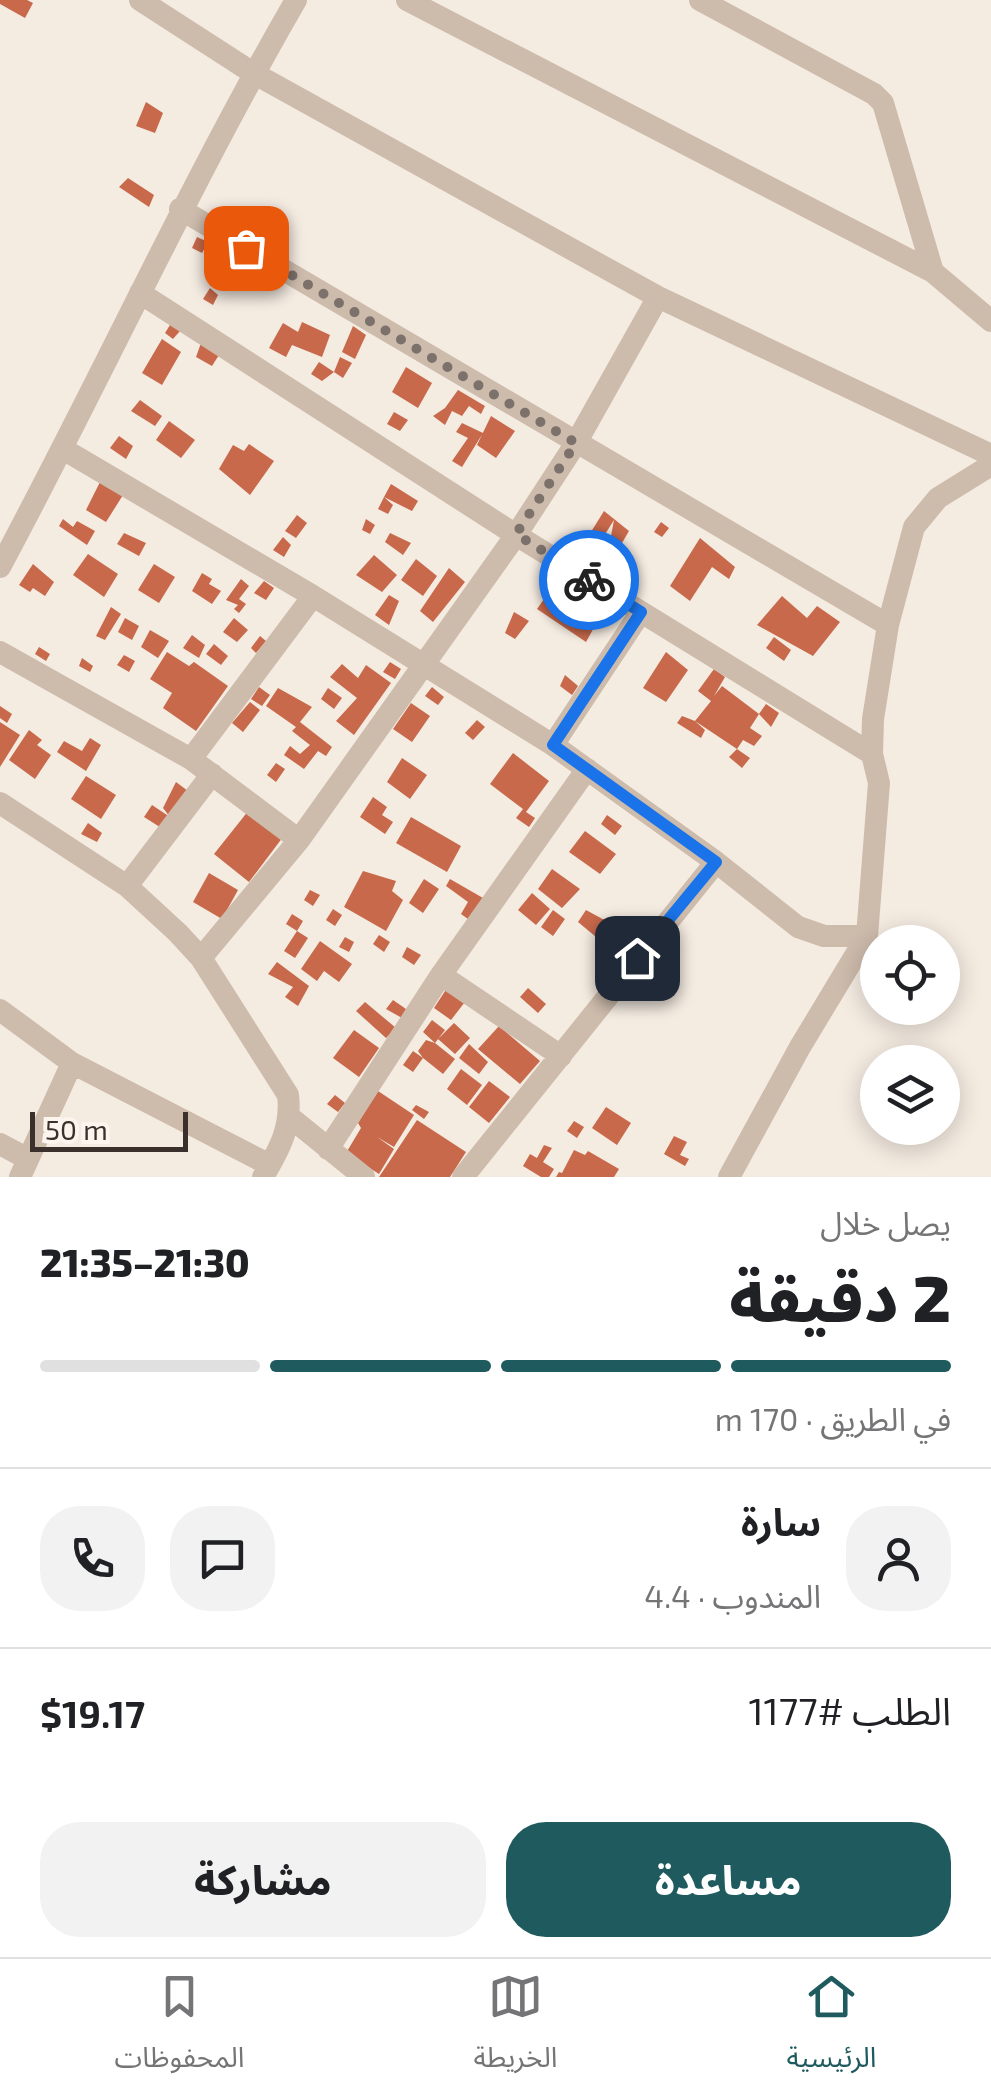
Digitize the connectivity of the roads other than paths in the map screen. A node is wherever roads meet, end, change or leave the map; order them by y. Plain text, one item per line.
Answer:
1 (140, 0) edge
2 (296, 0) edge
3 (407, 0) edge
4 (700, 0) edge
5 (253, 73) junction
6 (180, 208) junction
7 (933, 272) junction
8 (140, 292) junction
9 (658, 298) junction
10 (991, 321) edge
11 (576, 443) junction
12 (64, 448) junction
13 (991, 456) edge
14 (991, 465) edge
15 (516, 534) junction
16 (0, 567) edge
17 (313, 596) junction
18 (641, 612) junction
19 (888, 624) junction
20 (0, 652) edge
21 (424, 666) junction
22 (553, 745) junction
23 (872, 754) junction
24 (191, 759) junction
25 (587, 769) junction
26 (212, 774) junction
27 (0, 804) edge
28 (299, 840) junction
29 (716, 862) junction
30 (127, 886) junction
31 (868, 925) edge
32 (860, 936) edge
33 (860, 947) edge
34 (201, 958) junction
35 (441, 975) junction
36 (0, 1010) edge
37 (562, 1056) junction
38 (72, 1064) junction
39 (290, 1118) junction
40 (0, 1144) edge
41 (328, 1149) junction
42 (24, 1168) edge
43 (266, 1171) edge
44 (364, 1177) edge
45 (463, 1177) edge
46 (730, 1177) edge

1 - 5 street
2 - 5 street
3 - 7 street
4 - 7 street
5 - 6 street
5 - 9 street
6 - 8 street
6 - 11 street
7 - 10 street
8 - 12 street
8 - 15 street
9 - 11 street
9 - 13 street
11 - 15 street
11 - 19 street
12 - 16 street
12 - 17 street
14 - 19 street
15 - 18 street
15 - 21 street
17 - 21 street
17 - 24 street
18 - 22 street
18 - 23 street
19 - 23 street
20 - 24 street
21 - 22 street
21 - 28 street
22 - 25 street
23 - 31 street
24 - 26 street
25 - 29 street
25 - 35 street
26 - 28 street
26 - 30 street
27 - 30 street
28 - 34 street
29 - 32 street
29 - 37 street
30 - 34 street
33 - 46 street
34 - 39 street
35 - 37 street
35 - 41 street
36 - 38 street
37 - 45 street
38 - 42 street
38 - 43 street
39 - 41 street
39 - 43 street
40 - 42 street
41 - 44 street

